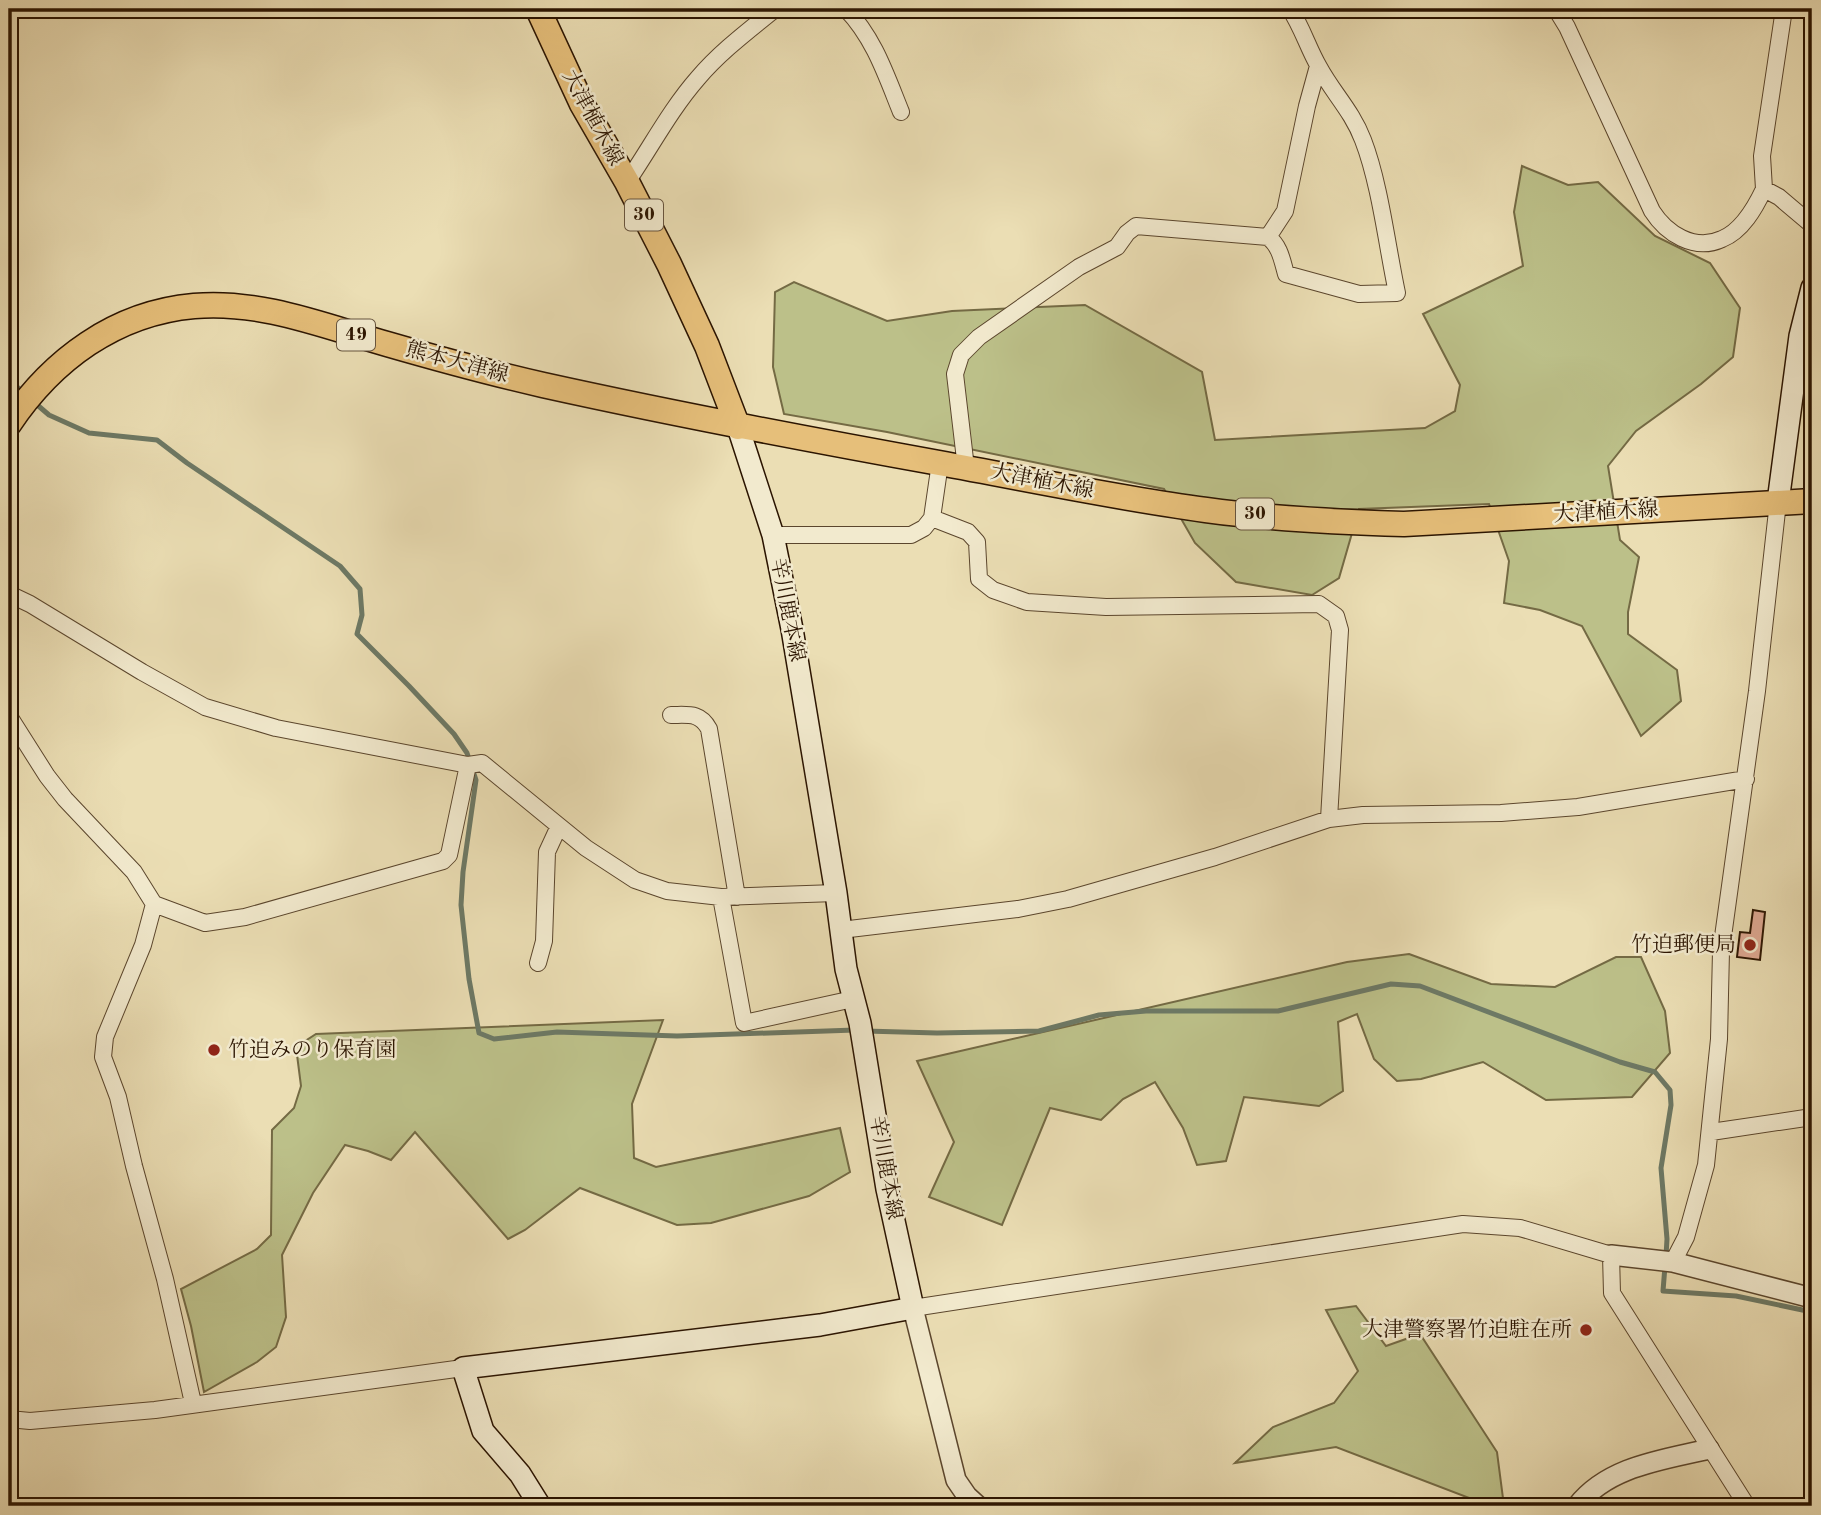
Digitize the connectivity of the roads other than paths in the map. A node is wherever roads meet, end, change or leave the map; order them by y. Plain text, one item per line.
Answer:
1 (538, 9) edge
2 (775, 9) edge
3 (846, 9) edge
4 (1290, 9) edge
5 (1556, 9) edge
6 (1784, 9) edge
7 (1318, 66) junction
8 (901, 111) dead end
9 (627, 182) junction
10 (1764, 189) junction
11 (1812, 225) edge
12 (1268, 237) junction
13 (1812, 288) edge
14 (9, 424) edge
15 (738, 427) junction
16 (940, 463) junction
17 (965, 468) junction
18 (1812, 501) edge
19 (1778, 502) junction
20 (932, 519) junction
21 (773, 535) junction
22 (9, 594) edge
23 (671, 715) dead end
24 (9, 716) edge
25 (468, 765) junction
26 (1745, 779) junction
27 (1329, 819) junction
28 (559, 826) junction
29 (836, 893) junction
30 (729, 897) junction
31 (154, 904) junction
32 (841, 930) junction
33 (538, 963) dead end
34 (853, 999) junction
35 (1812, 1117) edge
36 (1711, 1132) junction
37 (1611, 1255) junction
38 (1667, 1262) junction
39 (1812, 1298) edge
40 (913, 1308) junction
41 (463, 1368) junction
42 (193, 1403) junction
43 (9, 1419) edge
44 (1709, 1449) junction
45 (540, 1506) edge
46 (978, 1506) edge
47 (1577, 1506) edge
48 (1747, 1506) edge

1 - 9 main road, 大津植木線 / 30
2 - 9 street
3 - 8 street
4 - 7 street
5 - 10 street
6 - 10 street
7 - 12 street
7 - 12 street
9 - 15 main road, 大津植木線 / 30
10 - 11 street
12 - 17 street
13 - 19 main road
14 - 15 main road, 熊本大津線 / 49
15 - 16 main road, 大津植木線 / 30
15 - 21 main road, 辛川鹿本線
16 - 17 main road, 大津植木線 / 30
16 - 20 street
17 - 19 main road, 大津植木線 / 30
18 - 19 main road, 大津植木線 / 30
19 - 26 street
20 - 21 street
20 - 27 street
21 - 29 main road, 辛川鹿本線
22 - 25 street
23 - 30 street
24 - 31 street
25 - 28 street
25 - 31 street
26 - 27 street
26 - 36 street
27 - 32 street
28 - 30 street
28 - 33 street
29 - 30 street
29 - 32 main road, 辛川鹿本線
30 - 34 street
31 - 42 street
32 - 34 main road, 辛川鹿本線
34 - 40 main road, 辛川鹿本線
35 - 36 street
36 - 38 street
37 - 38 street
37 - 40 street
37 - 44 street
38 - 39 street
40 - 41 main road
40 - 46 street
41 - 42 street
41 - 45 main road
42 - 43 street
44 - 47 street
44 - 48 street

